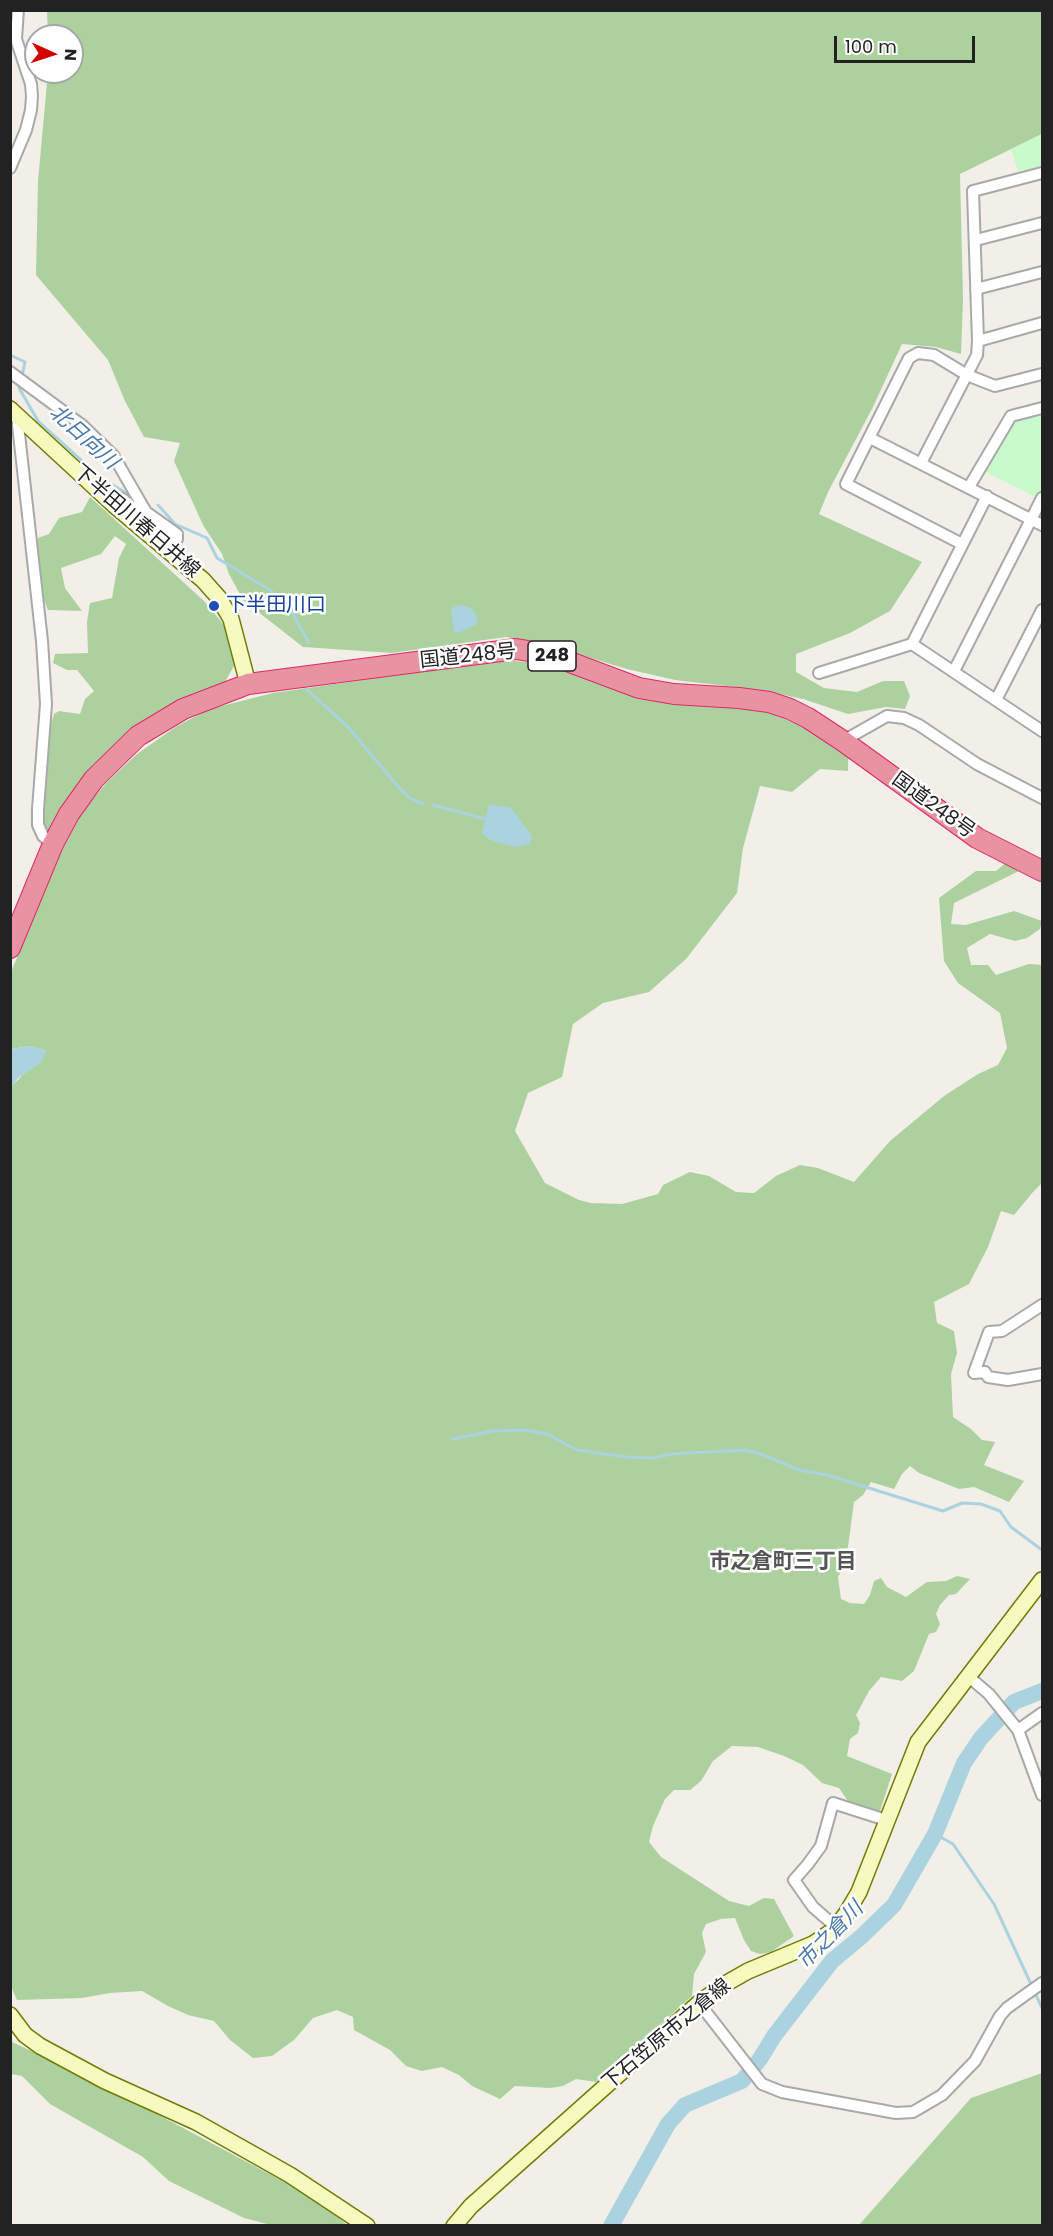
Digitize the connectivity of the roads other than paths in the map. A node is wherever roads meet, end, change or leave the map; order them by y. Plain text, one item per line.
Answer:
1 (18, 10) edge
2 (10, 168) edge
3 (1042, 173) edge
4 (1042, 223) edge
5 (976, 240) junction
6 (1042, 272) edge
7 (976, 289) junction
8 (1042, 323) edge
9 (978, 341) junction
10 (1042, 374) edge
11 (967, 375) junction
12 (17, 377) edge
13 (1042, 408) edge
14 (14, 413) edge
15 (870, 438) junction
16 (921, 463) junction
17 (969, 487) junction
18 (987, 496) junction
19 (1042, 498) edge
20 (114, 505) junction
21 (1031, 519) junction
22 (1042, 525) edge
23 (962, 544) junction
24 (1042, 610) edge
25 (912, 644) junction
26 (954, 671) junction
27 (819, 673) dead end
28 (248, 684) junction
29 (996, 700) junction
30 (1041, 725) edge
31 (843, 741) junction
32 (1042, 798) edge
33 (53, 844) junction
34 (1042, 871) edge
35 (10, 948) edge
36 (1042, 1305) edge
37 (1042, 1374) edge
38 (1042, 1580) edge
39 (969, 1677) junction
40 (1042, 1713) edge
41 (1018, 1730) junction
42 (1042, 1795) edge
43 (886, 1820) junction
44 (836, 1927) junction
45 (1042, 1983) edge
46 (699, 2003) junction
47 (10, 2015) edge
48 (367, 2226) edge
49 (454, 2226) edge

1 - 2 street
3 - 5 street
4 - 5 street
5 - 7 street
6 - 7 street
7 - 9 street
8 - 9 street
9 - 11 street
10 - 11 street
11 - 15 street
11 - 16 street
12 - 20 street
13 - 17 street
14 - 20 main road, 下半田川春日井線
14 - 33 street
15 - 16 street
15 - 23 street
16 - 17 street
17 - 18 street
18 - 21 street
18 - 23 street
19 - 21 street
20 - 28 main road, 下半田川春日井線
21 - 22 street
21 - 26 street
23 - 25 street
24 - 29 street
25 - 26 street
25 - 27 street
26 - 29 street
28 - 31 highway, 国道248号 / 248
28 - 33 highway, 国道248号 / 248
29 - 30 street
31 - 32 street
31 - 34 highway, 国道248号 / 248
33 - 35 highway, 国道248号 / 248
36 - 37 street
38 - 39 main road, 下石笠原市之倉線
39 - 41 street
39 - 43 main road, 下石笠原市之倉線
40 - 41 street
41 - 42 street
43 - 44 main road, 下石笠原市之倉線
43 - 44 street
44 - 46 main road, 下石笠原市之倉線
45 - 46 street
46 - 49 main road, 下石笠原市之倉線
47 - 48 main road

